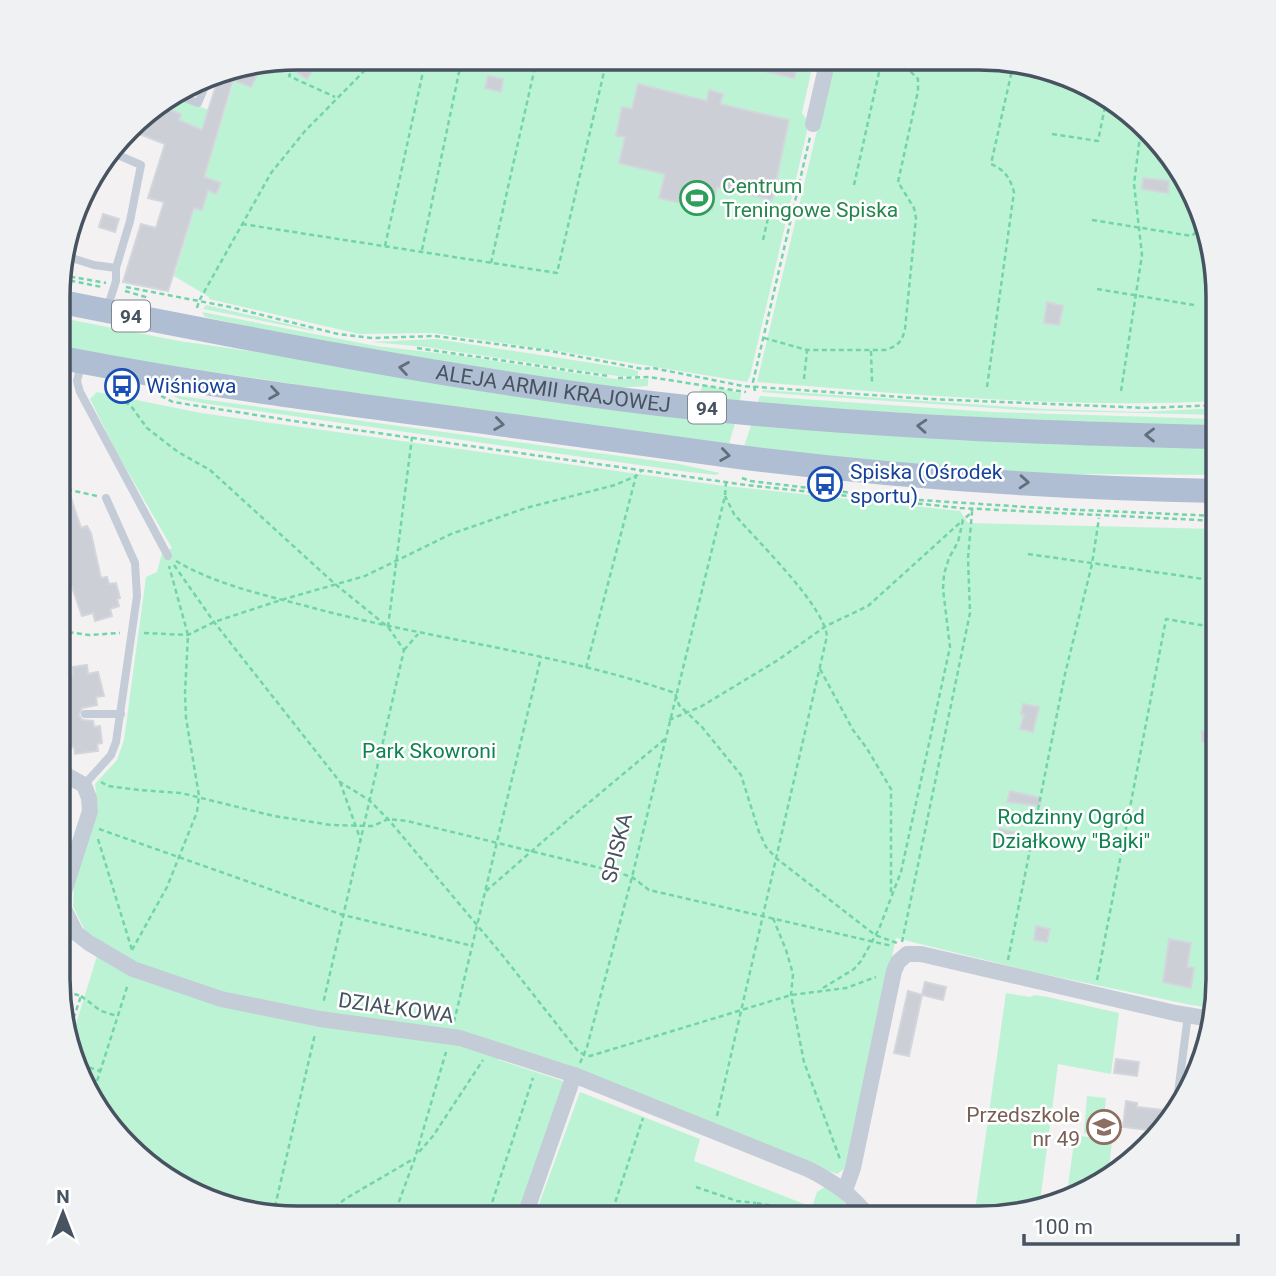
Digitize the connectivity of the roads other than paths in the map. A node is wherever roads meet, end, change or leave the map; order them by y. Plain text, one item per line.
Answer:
1 (825, 70) edge
2 (203, 90) edge
3 (187, 99) edge
4 (813, 124) road end
5 (119, 156) edge
6 (73, 259) edge
7 (116, 268) junction
8 (109, 294) junction
9 (70, 301) edge
10 (72, 360) edge
11 (1206, 437) edge
12 (1206, 491) edge
13 (106, 498) road end
14 (168, 556) road end
15 (121, 713) junction
16 (85, 715) dead end
17 (70, 774) edge
18 (88, 780) junction
19 (70, 873) edge
20 (70, 922) edge
21 (1188, 1015) junction
22 (1203, 1018) edge
23 (574, 1075) junction
24 (1179, 1086) edge
25 (845, 1190) junction
26 (528, 1206) edge
27 (859, 1206) edge

1 - 4 street
2 - 3 lane
5 - 7 lane
6 - 7 lane
7 - 8 lane
8 - 9 main road, ALEJA ARMII KRAJOWEJ / 94
11 -> 8 main road, ALEJA ARMII KRAJOWEJ / 94
10 -> 12 main road, ALEJA ARMII KRAJOWEJ / 94
10 - 14 lane
13 - 15 lane
15 - 16 lane
15 - 18 lane
17 - 18 street
18 - 19 street, DZIAŁKOWA
20 - 23 street, DZIAŁKOWA
21 - 22 street
21 - 24 lane
21 - 25 street
23 - 25 street, DZIAŁKOWA
23 - 26 street
25 - 27 street, DZIAŁKOWA

